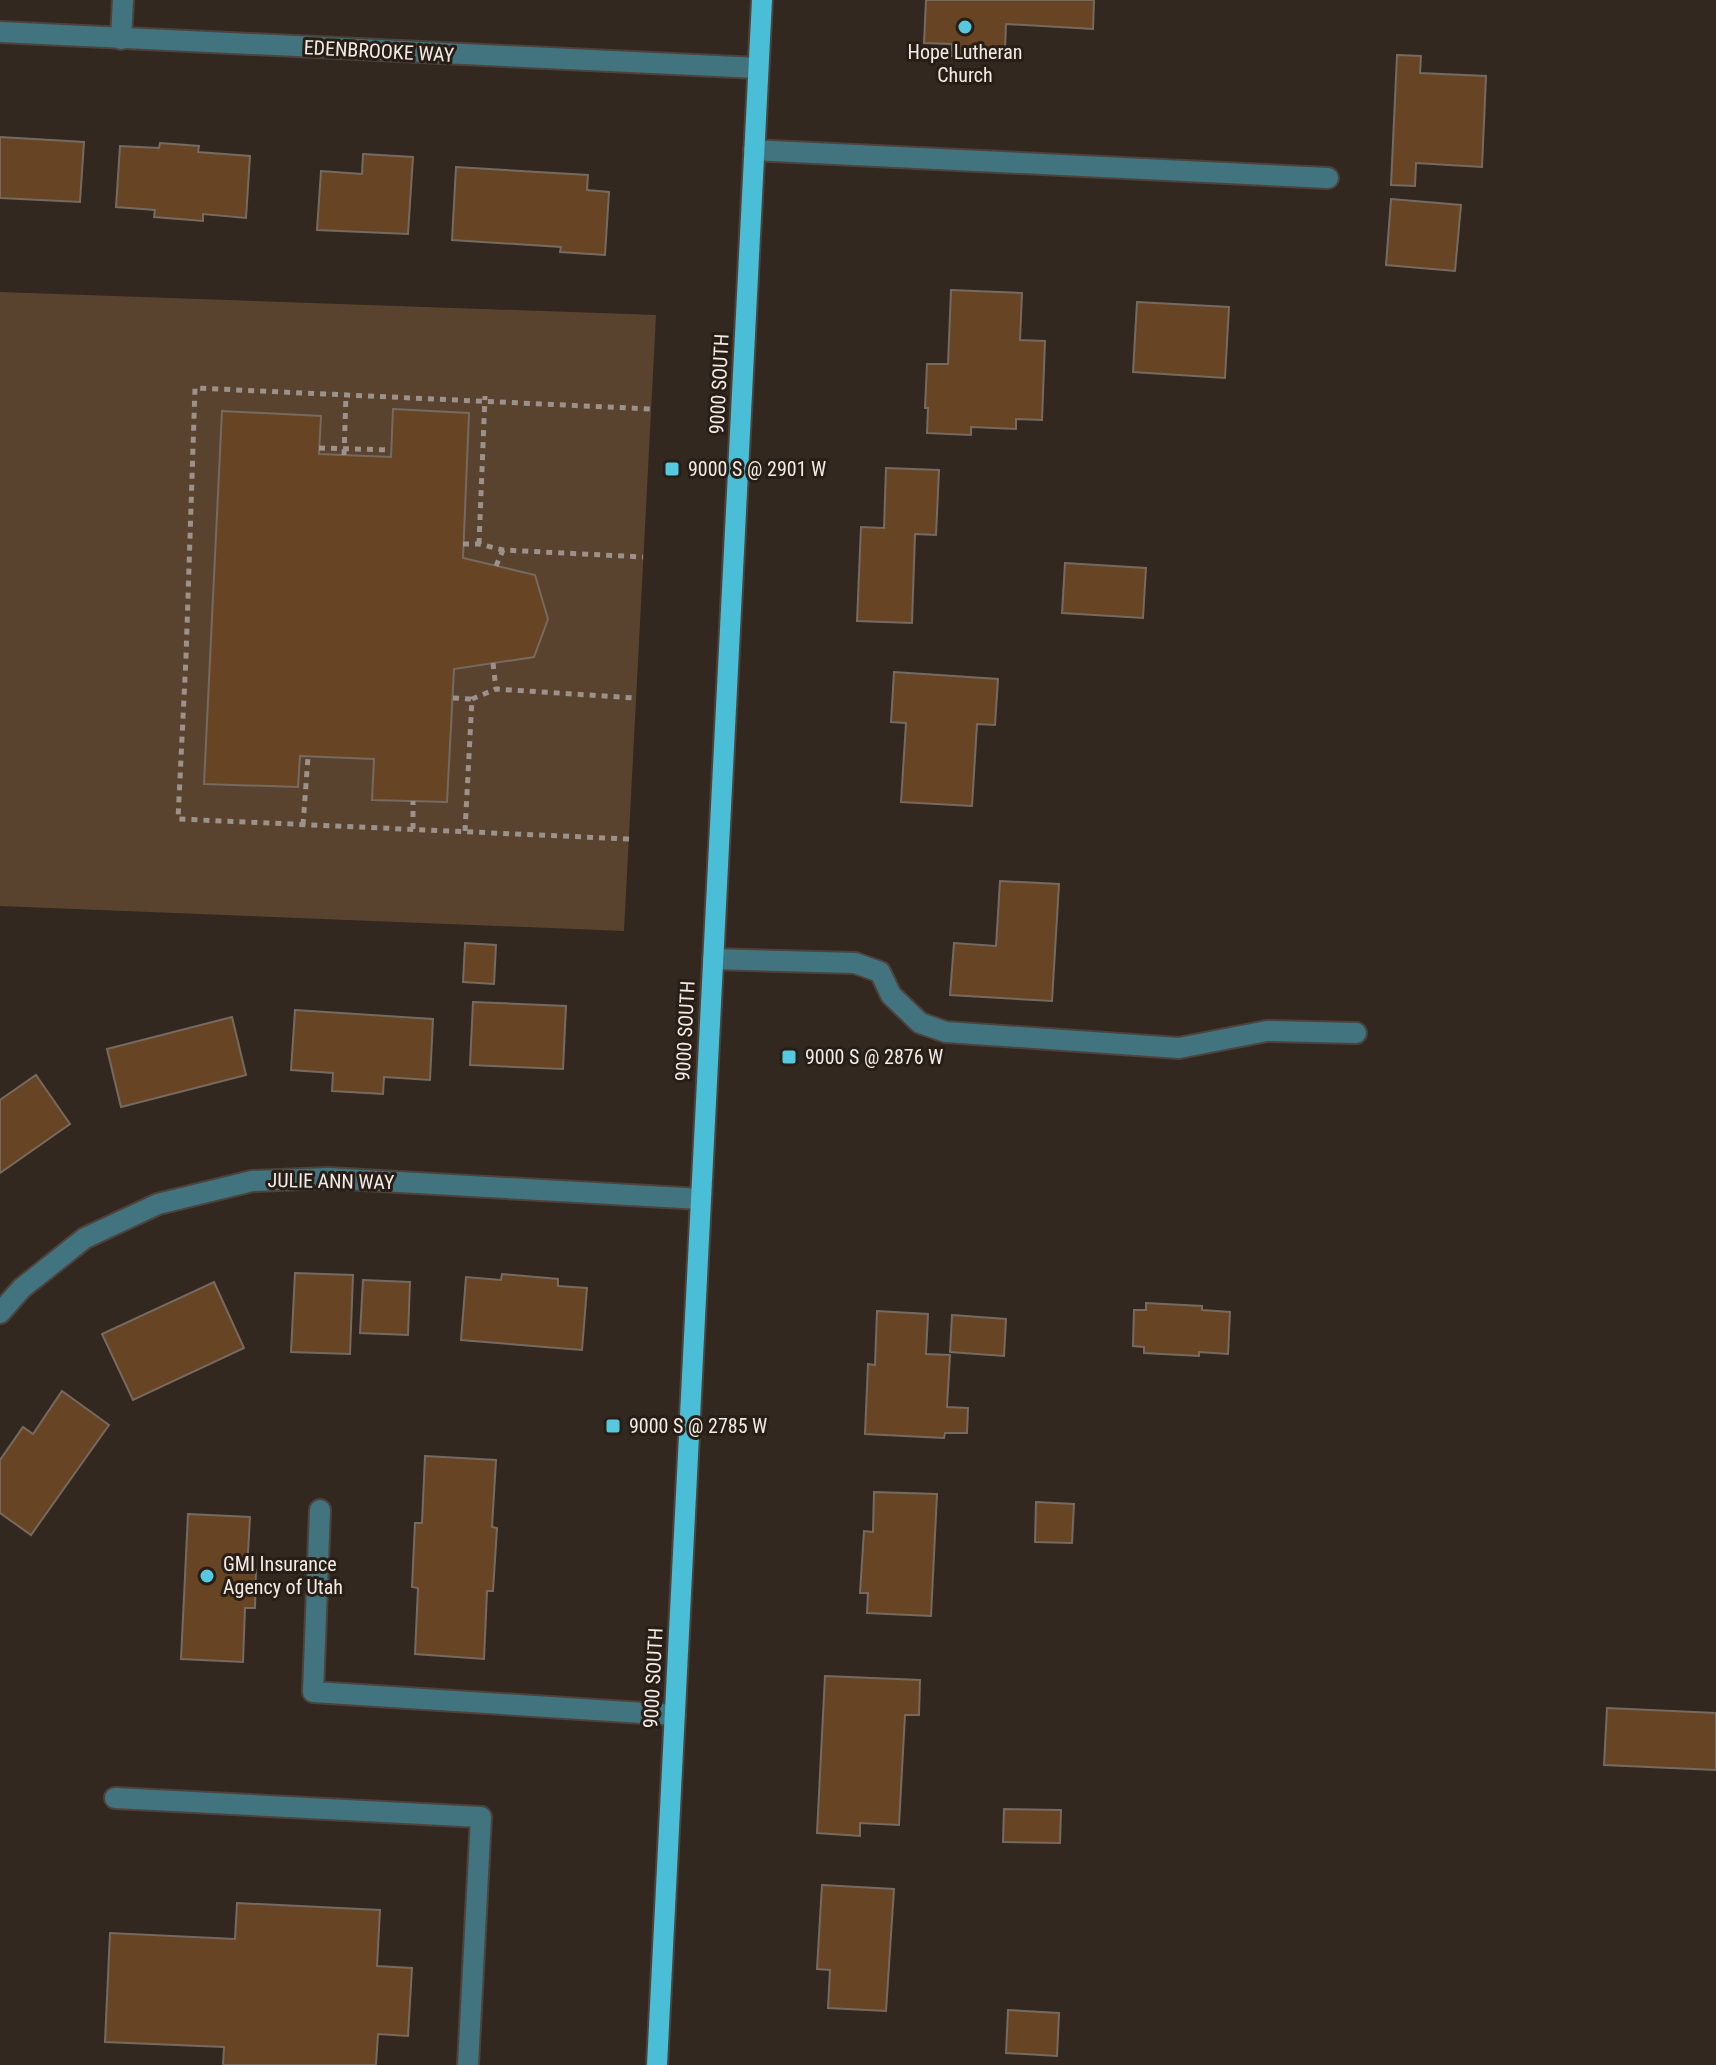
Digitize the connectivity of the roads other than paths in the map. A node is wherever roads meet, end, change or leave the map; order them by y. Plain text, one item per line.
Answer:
1 (123, 0) edge
2 (762, 0) edge
3 (0, 32) edge
4 (121, 39) junction
5 (758, 68) junction
6 (754, 150) junction
7 (1328, 178) dead end
8 (713, 959) junction
9 (1356, 1033) dead end
10 (701, 1199) junction
11 (0, 1313) edge
12 (320, 1510) dead end
13 (675, 1715) junction
14 (115, 1798) dead end
15 (468, 2065) edge
16 (657, 2065) edge

1 - 4 street
2 - 5 main road, 9000 SOUTH
3 - 4 street, EDENBROOKE WAY
4 - 5 street, EDENBROOKE WAY
5 - 6 main road, 9000 SOUTH
6 - 7 street
6 - 8 main road, 9000 SOUTH
8 - 9 street
8 - 10 main road, 9000 SOUTH
10 - 11 street, JULIE ANN WAY
10 - 13 main road, 9000 SOUTH
12 - 13 street
13 - 16 main road, 9000 SOUTH
14 - 15 street

